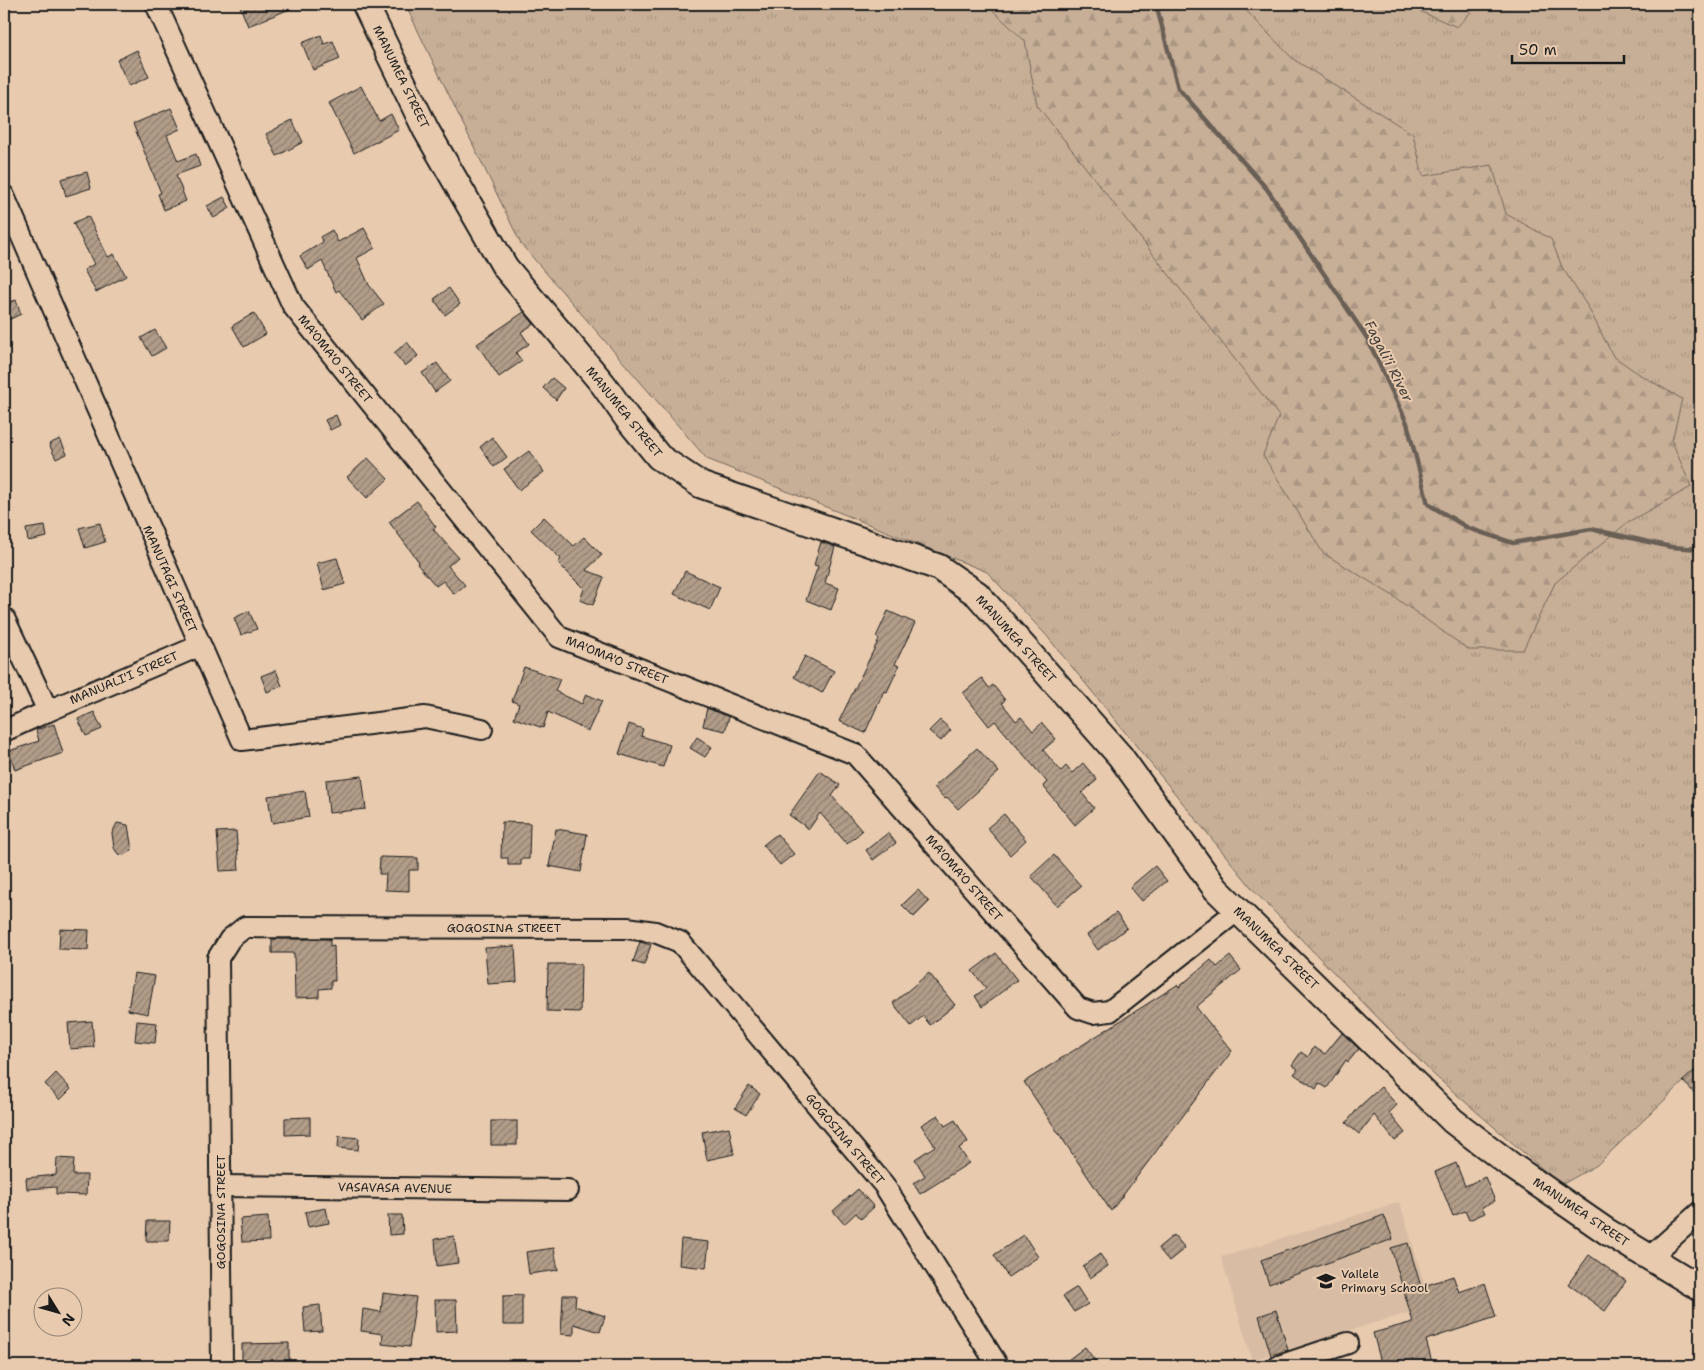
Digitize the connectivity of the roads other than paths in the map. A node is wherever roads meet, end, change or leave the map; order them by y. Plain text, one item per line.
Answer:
1 (156, 4) edge
2 (365, 4) edge
3 (4, 196) edge
4 (4, 618) edge
5 (200, 646) junction
6 (48, 711) junction
7 (482, 729) dead end
8 (4, 731) edge
9 (1238, 910) junction
10 (222, 1186) junction
11 (568, 1190) dead end
12 (1700, 1212) edge
13 (1650, 1256) junction
14 (1700, 1288) edge
15 (1348, 1343) dead end
16 (222, 1366) edge
17 (998, 1366) edge
18 (1279, 1366) edge

1 - 9 street, MA'OMA'O STREET
2 - 9 main road, MANUMEA STREET
3 - 5 street, MANUTAGI STREET
4 - 6 street
5 - 6 street, MANUALI'I STREET
5 - 7 street, MANUTAGI STREET
6 - 8 street, MANUALI'I STREET
9 - 13 main road, MANUMEA STREET
10 - 11 street, VASAVASA AVENUE
10 - 16 street, GOGOSINA STREET
10 - 17 street, GOGOSINA STREET
12 - 13 street
13 - 14 main road, MANUMEA STREET
15 - 18 street

